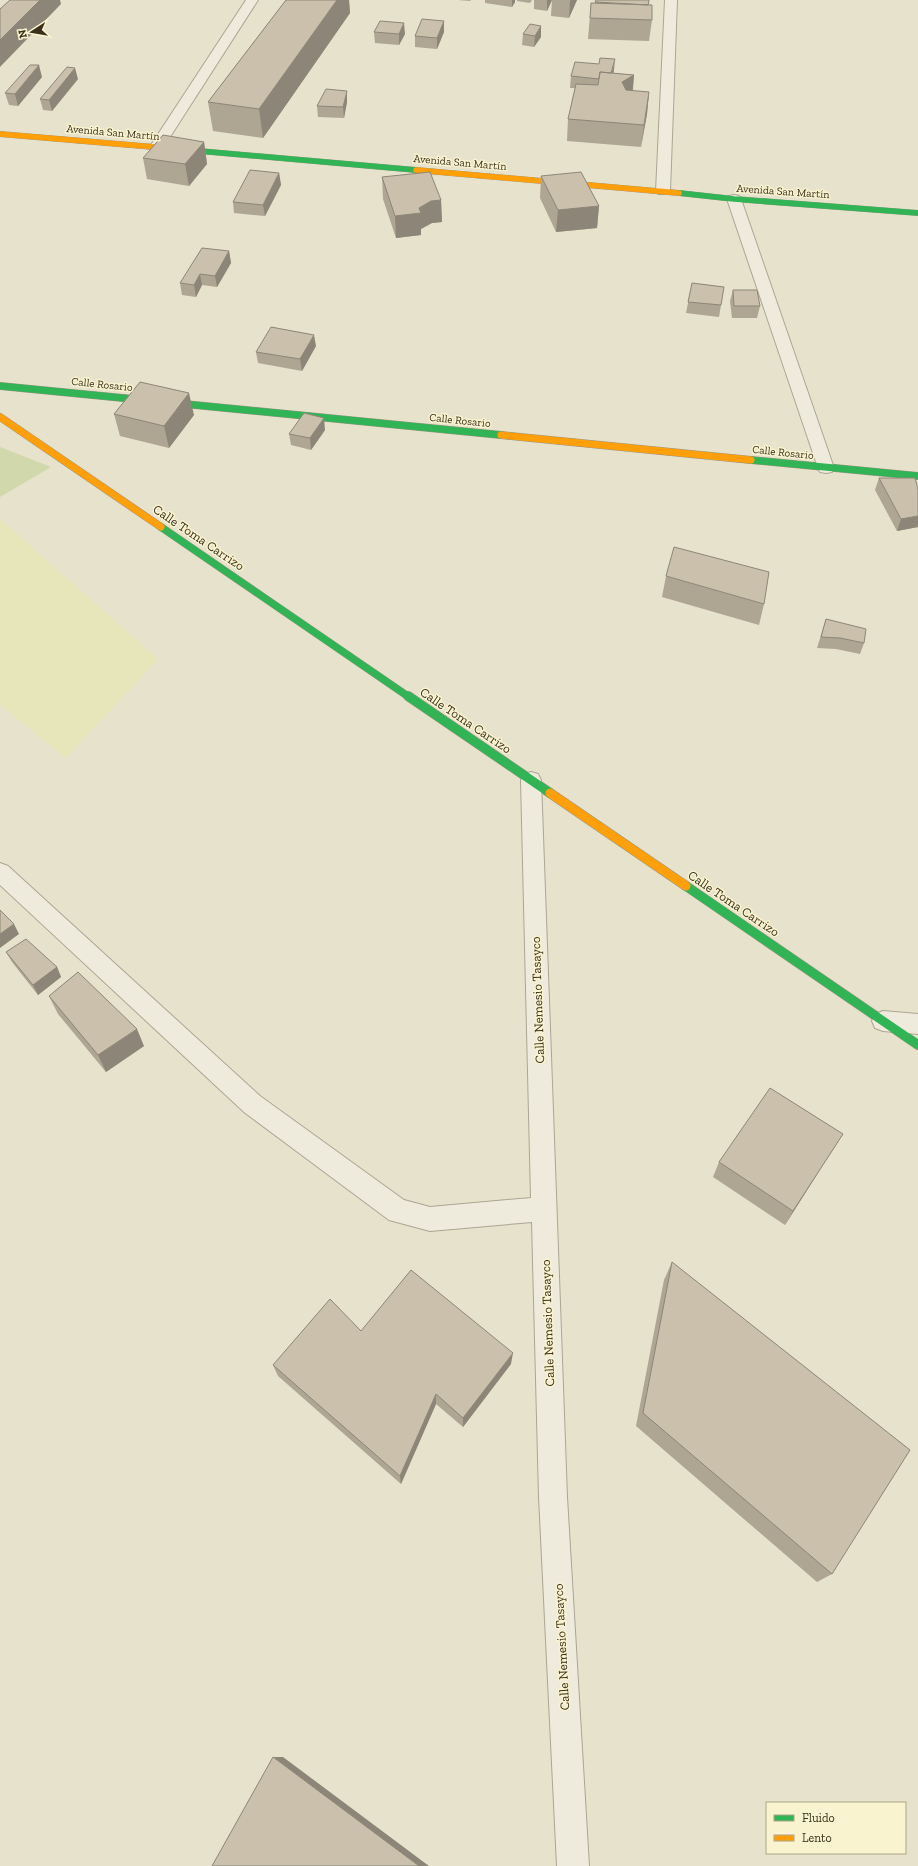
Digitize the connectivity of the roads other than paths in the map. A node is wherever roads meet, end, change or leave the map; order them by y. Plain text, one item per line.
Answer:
1 (252, 0) edge
2 (671, 0) edge
3 (0, 134) edge
4 (156, 148) junction
5 (663, 191) junction
6 (734, 199) junction
7 (918, 212) edge
8 (0, 386) edge
9 (0, 417) edge
10 (826, 468) junction
11 (918, 476) edge
12 (531, 780) junction
13 (0, 872) edge
14 (883, 1021) junction
15 (918, 1024) edge
16 (918, 1045) edge
17 (543, 1209) junction
18 (573, 1866) edge

1 - 4 street
2 - 5 street
3 - 4 main road, Avenida San Martín
4 - 5 main road, Avenida San Martín
5 - 6 main road, Avenida San Martín
6 - 7 main road, Avenida San Martín
6 - 10 street
8 - 10 main road, Calle Rosario
9 - 12 main road, Calle Toma Carrizo
10 - 11 main road, Calle Rosario
12 - 14 main road, Calle Toma Carrizo
12 - 17 street, Calle Nemesio Tasayco
13 - 17 street
14 - 15 street
14 - 16 main road, Calle Toma Carrizo
17 - 18 street, Calle Nemesio Tasayco

